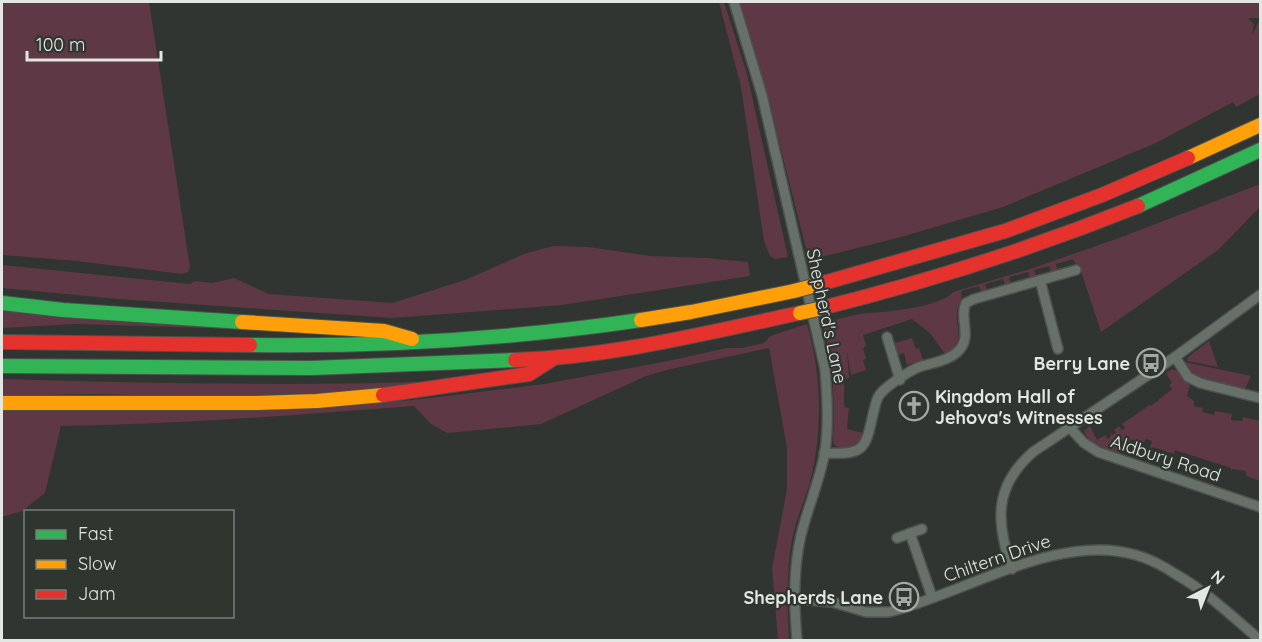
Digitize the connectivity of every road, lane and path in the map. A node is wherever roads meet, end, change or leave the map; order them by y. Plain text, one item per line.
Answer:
1 (734, 2) edge
2 (1260, 125) edge
3 (1260, 150) edge
4 (1076, 270) dead end
5 (1040, 280) junction
6 (1260, 295) edge
7 (2, 303) edge
8 (887, 337) dead end
9 (2, 342) edge
10 (424, 342) junction
11 (1058, 349) dead end
12 (1175, 357) junction
13 (552, 359) junction
14 (2, 366) edge
15 (900, 380) junction
16 (1260, 398) edge
17 (2, 403) edge
18 (1070, 428) junction
19 (824, 453) junction
20 (1260, 507) edge
21 (922, 529) dead end
22 (910, 533) junction
23 (897, 538) dead end
24 (1012, 569) junction
25 (932, 597) junction
26 (794, 599) junction
27 (797, 640) edge
28 (1260, 640) edge

1 - 19 street, Shepherd's Lane
2 - 10 highway, bridge
3 - 13 highway, bridge
4 - 5 street
5 - 11 street
5 - 15 street
6 - 12 street
7 - 10 highway
8 - 15 street
9 - 10 highway
12 - 16 street
12 - 18 street
13 - 14 highway
13 - 17 highway
15 - 19 street
18 - 20 street, Aldbury Road
18 - 24 street
19 - 26 street, Shepherd's Lane
21 - 22 street
22 - 23 street
22 - 25 street
24 - 25 street, Chiltern Drive
24 - 28 street, Chiltern Drive
25 - 26 street, Chiltern Drive
26 - 27 street, Shepherd's Lane

